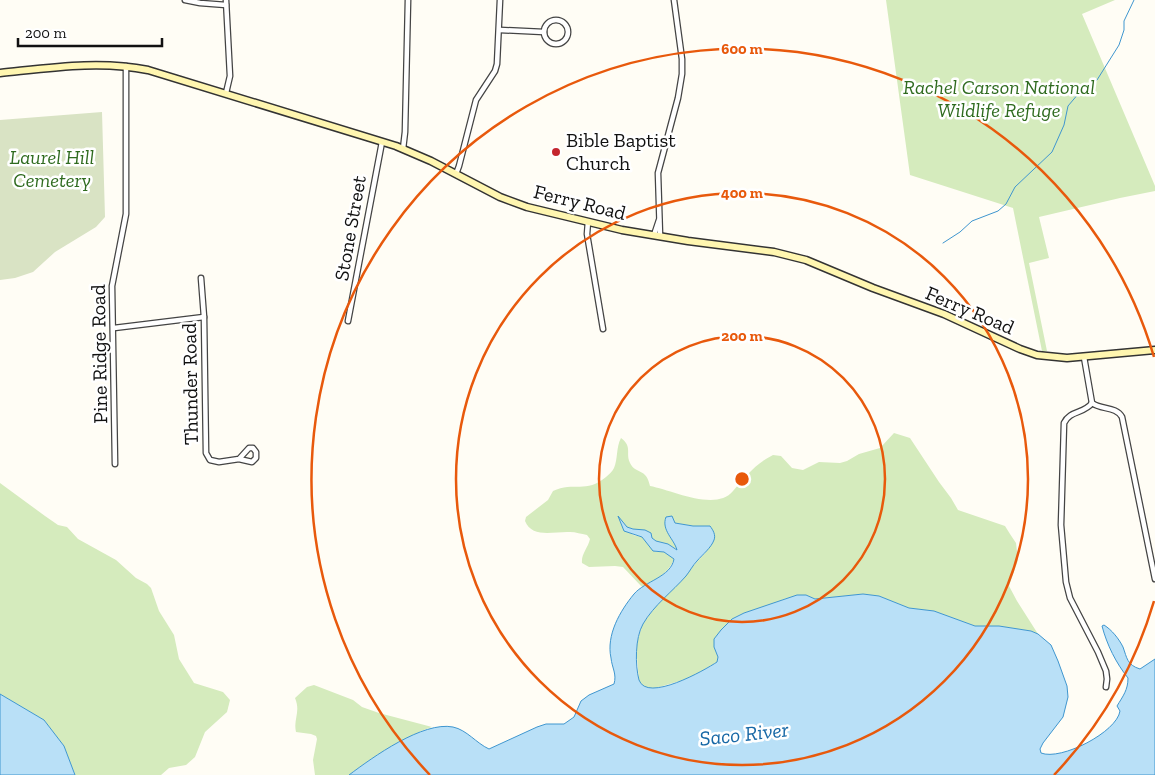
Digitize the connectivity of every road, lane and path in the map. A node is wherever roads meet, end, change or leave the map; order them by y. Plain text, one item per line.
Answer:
1 (185, 0) edge
2 (408, 0) edge
3 (500, 0) edge
4 (674, 0) edge
5 (226, 2) edge
6 (500, 30) junction
7 (544, 32) junction
8 (126, 66) junction
9 (0, 73) edge
10 (226, 93) junction
11 (382, 142) junction
12 (403, 149) junction
13 (456, 174) junction
14 (588, 222) junction
15 (657, 236) junction
16 (201, 278) dead end
17 (204, 317) junction
18 (348, 321) dead end
19 (114, 328) junction
20 (603, 329) dead end
21 (1155, 350) edge
22 (1084, 357) junction
23 (1092, 403) junction
24 (238, 459) dead end
25 (115, 464) dead end
26 (1155, 579) edge
27 (1106, 687) dead end

1 - 5 street
2 - 12 street
3 - 6 street
4 - 15 street
5 - 10 street
6 - 7 street
6 - 13 street
7 - 7 street
8 - 9 main road, Ferry Road
8 - 10 main road, Ferry Road
8 - 19 street, Pine Ridge Road
10 - 11 main road, Ferry Road
11 - 12 main road, Ferry Road
11 - 18 street, Stone Street
12 - 13 main road, Ferry Road
13 - 14 main road, Ferry Road
14 - 15 main road, Ferry Road
14 - 20 street
15 - 22 main road, Ferry Road
16 - 17 street, Thunder Road
17 - 19 street
17 - 24 street, Thunder Road
19 - 25 street, Pine Ridge Road
21 - 22 main road, Ferry Road
22 - 23 street
23 - 26 street
23 - 27 street

